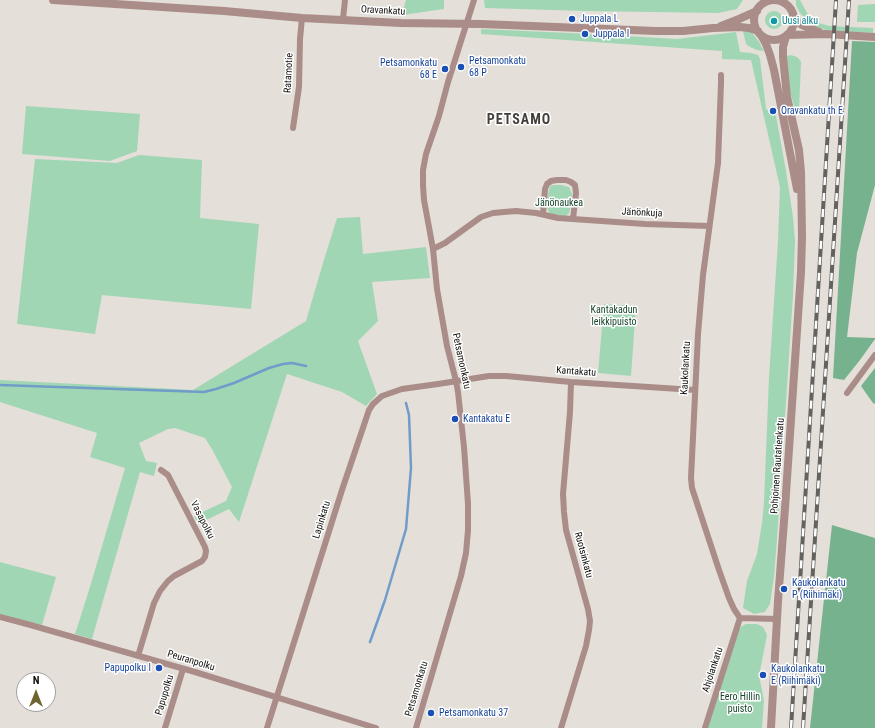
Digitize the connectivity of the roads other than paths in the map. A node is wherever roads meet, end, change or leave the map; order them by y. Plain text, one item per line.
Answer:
1 (53, 0) edge
2 (345, 0) edge
3 (474, 0) edge
4 (771, 0) edge
5 (791, 0) edge
6 (757, 11) junction
7 (792, 12) junction
8 (302, 18) junction
9 (343, 19) junction
10 (466, 24) junction
11 (714, 28) junction
12 (759, 33) junction
13 (825, 34) junction
14 (786, 36) junction
15 (875, 37) edge
16 (721, 75) dead end
17 (293, 128) dead end
18 (801, 205) junction
19 (543, 214) junction
20 (573, 219) junction
21 (709, 226) junction
22 (433, 249) junction
23 (875, 355) edge
24 (456, 381) junction
25 (571, 382) junction
26 (695, 390) junction
27 (847, 393) dead end
28 (161, 470) dead end
29 (0, 617) edge
30 (740, 618) junction
31 (777, 619) junction
32 (138, 656) junction
33 (183, 669) junction
34 (276, 697) junction
35 (165, 728) edge
36 (267, 728) edge
37 (376, 728) edge
38 (416, 728) edge
39 (561, 728) edge
40 (705, 728) edge
41 (771, 728) edge

1 - 8 street, Oravankatu
2 - 9 street
3 - 10 street, Petsamonkatu
4 - 6 street
4 - 7 street
5 - 7 street
6 - 11 street, Oravankatu
6 - 12 street
7 - 13 street
7 - 14 street
8 - 9 street, Oravankatu
8 - 17 street, Ratamotie
9 - 10 street, Oravankatu
10 - 11 street, Oravankatu
10 - 22 street, Petsamonkatu
11 - 12 street, Oravankatu
12 - 14 street
12 - 18 street, Pohjoinen Rautatienkatu
13 - 14 street
13 - 15 street
14 - 18 street, Pohjoinen Rautatienkatu
16 - 21 street, Kaukolankatu
18 - 31 street, Pohjoinen Rautatienkatu
19 - 20 street, Jänönkuja
19 - 20 street
19 - 22 street, Jänönkuja
20 - 21 street, Jänönkuja
21 - 26 street, Kaukolankatu
22 - 24 street, Petsamonkatu
23 - 27 street
24 - 25 street, Kantakatu
24 - 34 street, Lapinkatu
24 - 38 street, Petsamonkatu
25 - 26 street, Kantakatu
25 - 39 street, Ruotsinkatu
26 - 30 street, Kaukolankatu
28 - 32 street, Vasapolku
29 - 32 street, Peuranpolku
30 - 31 street
30 - 40 street, Ahjolankatu
31 - 41 street, Pohjoinen Rautatienkatu
32 - 33 street, Peuranpolku
33 - 34 street, Peuranpolku
33 - 35 street, Papupolku
34 - 36 street, Lapinkatu
34 - 37 street, Peuranpolku

